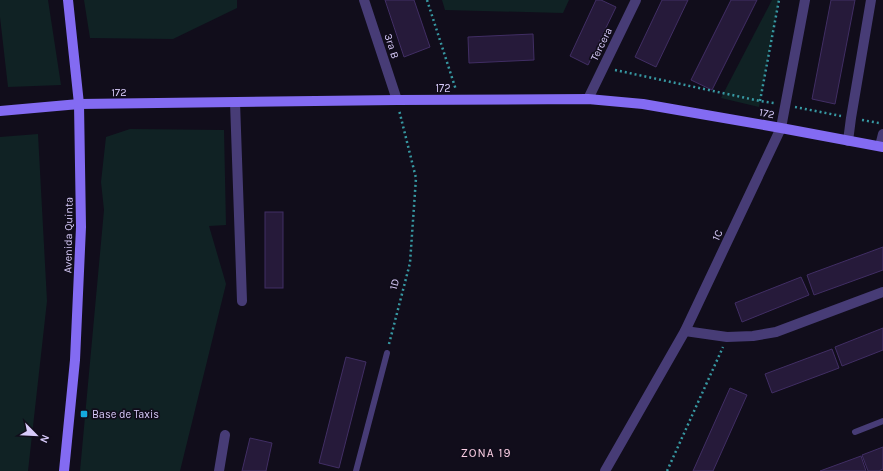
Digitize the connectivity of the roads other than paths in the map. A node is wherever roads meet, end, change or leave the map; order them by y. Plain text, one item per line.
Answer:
1 (68, 0) edge
2 (364, 0) edge
3 (636, 0) edge
4 (805, 0) edge
5 (871, 0) edge
6 (588, 99) junction
7 (397, 100) junction
8 (235, 102) junction
9 (79, 104) junction
10 (0, 110) edge
11 (781, 128) junction
12 (883, 134) edge
13 (848, 140) junction
14 (882, 147) edge
15 (883, 292) edge
16 (242, 301) dead end
17 (685, 331) junction
18 (387, 353) road end
19 (883, 421) edge
20 (855, 432) dead end
21 (225, 435) dead end
22 (606, 468) edge
23 (64, 471) edge
24 (219, 471) edge
25 (356, 471) edge

1 - 9 street, Avenida Quinta
2 - 7 street, 3ra B
3 - 6 street, Tercera
4 - 11 street, 1C
5 - 13 street
6 - 7 street, 172
6 - 11 street, 172
7 - 8 street, 172
8 - 9 street, 172
8 - 16 street
9 - 10 street, 172
9 - 23 street, Avenida Quinta
11 - 13 street, 172
11 - 17 street, 1C
12 - 14 street
13 - 14 street, 172
15 - 17 street
17 - 22 street, 1C
18 - 25 lane
19 - 20 lane
21 - 24 street

